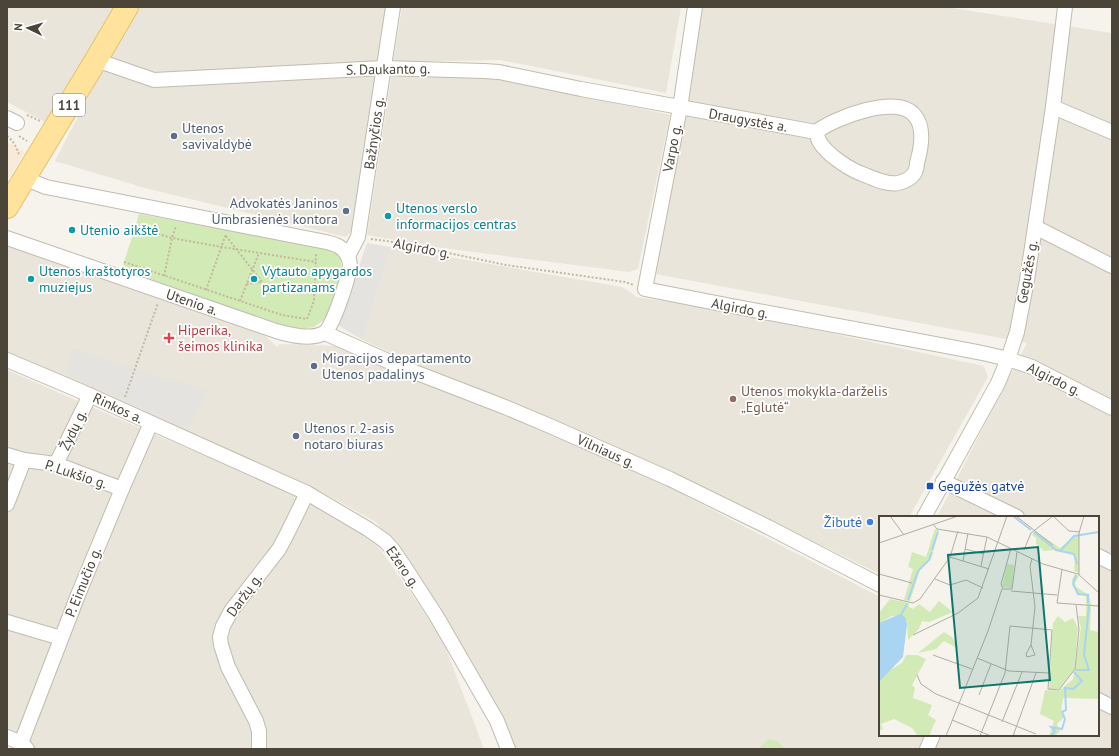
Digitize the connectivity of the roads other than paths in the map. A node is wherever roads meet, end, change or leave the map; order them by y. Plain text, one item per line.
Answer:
1 (127, 7) edge
2 (393, 7) edge
3 (695, 7) edge
4 (1065, 7) edge
5 (96, 60) junction
6 (383, 68) junction
7 (1053, 107) junction
8 (680, 108) junction
9 (816, 132) junction
10 (1112, 132) edge
11 (26, 176) junction
12 (8, 205) edge
13 (1035, 227) junction
14 (7, 238) edge
15 (348, 256) junction
16 (1112, 266) edge
17 (644, 289) joint
18 (325, 333) junction
19 (1008, 359) junction
20 (7, 360) edge
21 (90, 395) junction
22 (1112, 408) edge
23 (151, 423) junction
24 (7, 455) edge
25 (228, 458) joint
26 (24, 460) junction
27 (56, 464) junction
28 (943, 481) junction
29 (122, 489) junction
30 (308, 493) junction
31 (7, 504) edge
32 (925, 516) edge
33 (1015, 516) edge
34 (1099, 556) edge
35 (1112, 563) edge
36 (879, 584) edge
37 (7, 622) edge
38 (61, 638) junction
39 (1099, 700) edge
40 (1112, 707) edge
41 (933, 736) edge
42 (7, 737) edge
43 (24, 746) edge
44 (259, 749) edge
45 (508, 749) edge
46 (927, 749) edge

1 - 5 main road, 111
2 - 6 street, Bažnyčios g.
3 - 8 street, Varpo g.
4 - 7 street, Gegužės g.
5 - 6 street, S. Daukanto g.
5 - 11 main road, 111
6 - 8 street, S. Daukanto g.
6 - 15 street, Bažnyčios g.
7 - 10 street
7 - 13 street, Gegužės g.
8 - 9 street, Draugystės a.
8 - 17 street, Varpo g.
9 - 9 street
11 - 12 main road, 111
11 - 15 street
13 - 16 street
13 - 19 street, Gegužės g.
14 - 18 street, Utenio a.
15 - 18 street
17 - 19 street, Algirdo g.
18 - 36 street, Vilniaus g.
19 - 22 street, Algirdo g.
19 - 28 street, Gegužės g.
20 - 21 street, Rinkos a.
21 - 23 street, Rinkos a.
21 - 27 street, Žydų g.
23 - 25 street, Rinkos a.
23 - 29 street, P. Eimučio g.
24 - 26 street, P. Lukšio g.
25 - 30 street, Ežero g.
26 - 27 street, P. Lukšio g.
26 - 31 street
27 - 29 street, P. Lukšio g.
28 - 32 street, Gegužės g.
28 - 33 street
29 - 38 street, P. Eimučio g.
30 - 44 street, Daržų g.
30 - 45 street, Ežero g.
34 - 35 street
37 - 38 street
38 - 43 street, P. Eimučio g.
39 - 40 street
41 - 46 street
42 - 43 street

